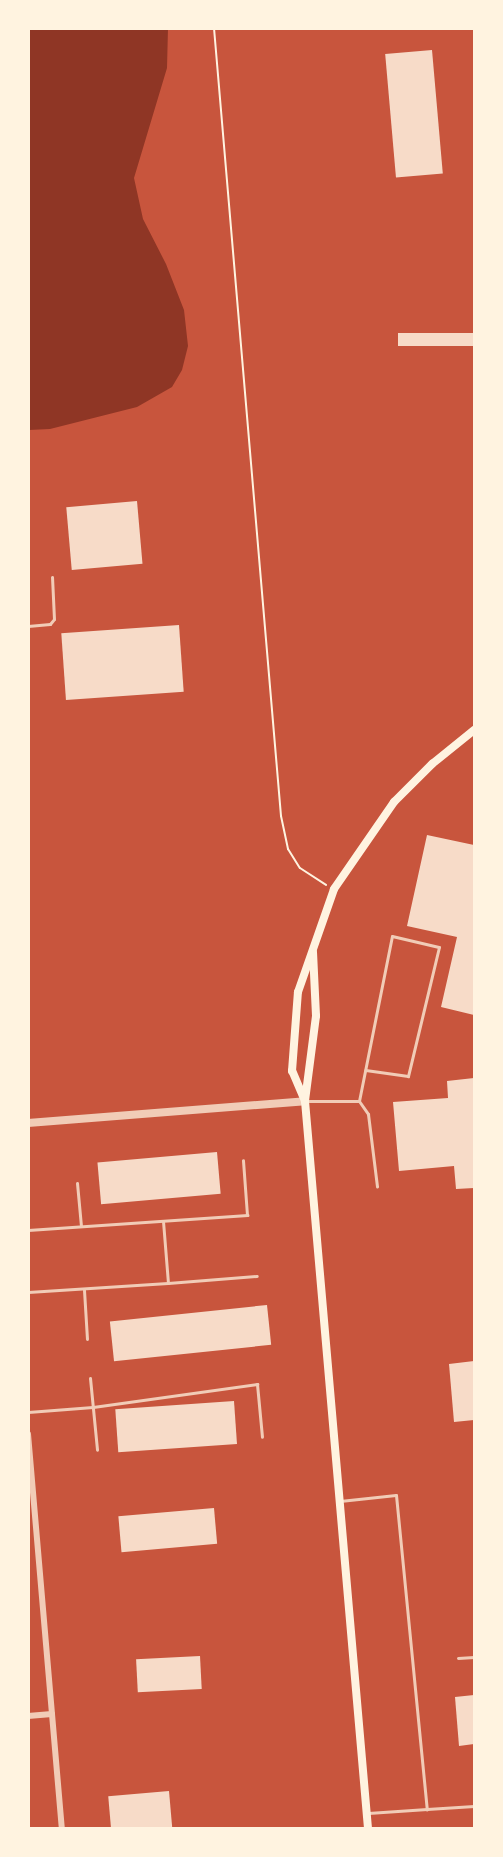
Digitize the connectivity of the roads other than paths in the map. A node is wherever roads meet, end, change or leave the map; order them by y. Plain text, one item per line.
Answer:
1 (52, 577) dead end
2 (28, 626) edge
3 (474, 730) edge
4 (313, 952) junction
5 (365, 1070) junction
6 (305, 1101) junction
7 (359, 1101) junction
8 (28, 1123) edge
9 (243, 1160) dead end
10 (77, 1182) dead end
11 (377, 1186) dead end
12 (163, 1221) junction
13 (81, 1227) junction
14 (28, 1230) edge
15 (257, 1276) dead end
16 (168, 1283) junction
17 (84, 1290) junction
18 (28, 1292) edge
19 (87, 1339) dead end
20 (90, 1378) dead end
21 (93, 1407) junction
22 (28, 1412) edge
23 (28, 1434) edge
24 (262, 1437) dead end
25 (97, 1450) dead end
26 (340, 1501) junction
27 (474, 1657) edge
28 (458, 1658) dead end
29 (52, 1714) junction
30 (28, 1716) edge
31 (474, 1806) edge
32 (427, 1809) junction
33 (366, 1814) junction
34 (62, 1828) edge
35 (368, 1828) edge

1 - 2 lane
3 - 4 main road
4 - 6 main road
4 - 6 main road
5 - 5 lane
5 - 7 lane
6 - 7 lane
6 - 8 street
6 - 26 main road
7 - 11 lane
9 - 12 lane
10 - 13 lane
12 - 13 lane
12 - 16 lane
13 - 14 lane
15 - 16 lane
16 - 17 lane
17 - 18 lane
17 - 19 lane
20 - 21 lane
21 - 22 lane
21 - 24 lane
21 - 25 lane
23 - 29 street
26 - 32 lane
26 - 33 main road
27 - 28 lane
29 - 30 street
29 - 34 street
31 - 32 lane
32 - 33 lane
33 - 35 main road

